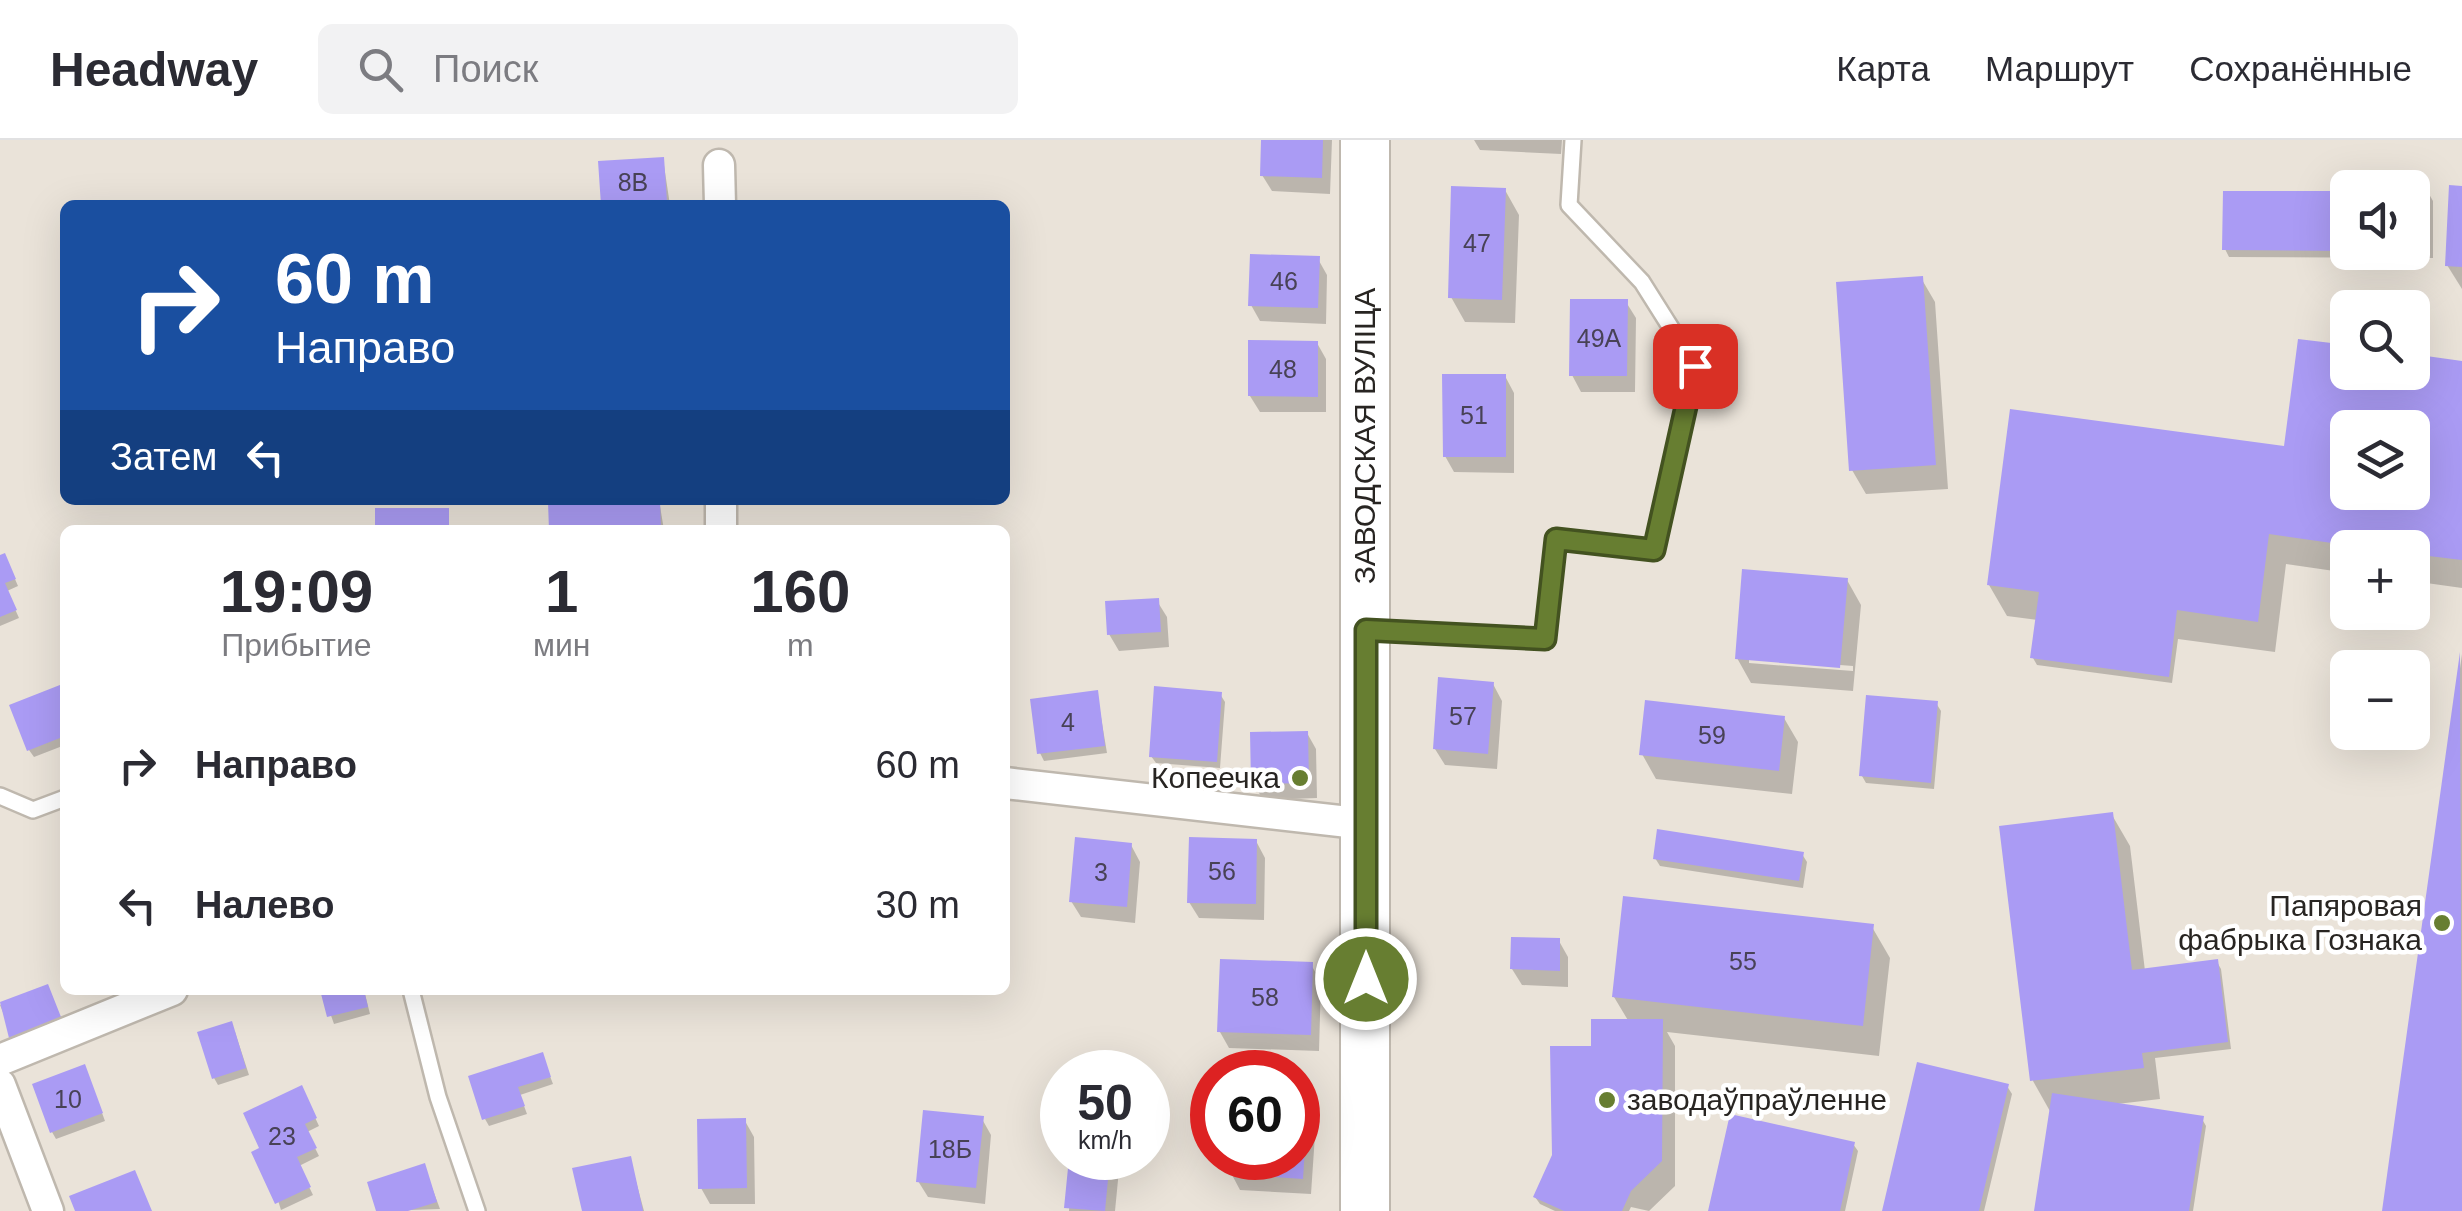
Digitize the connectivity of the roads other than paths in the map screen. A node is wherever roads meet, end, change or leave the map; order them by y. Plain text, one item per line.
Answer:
1 (1364, 140) edge
2 (1573, 140) edge
3 (719, 165) dead end
4 (720, 200) edge
5 (1366, 630) junction
6 (1010, 784) edge
7 (0, 796) edge
8 (60, 800) edge
9 (1366, 824) junction
10 (160, 995) edge
11 (412, 995) edge
12 (0, 1060) edge
13 (0, 1086) edge
14 (48, 1211) edge
15 (478, 1211) edge
16 (1365, 1211) edge

1 - 5 main road, ЗАВОДСКАЯ ВУЛІЦА
2 - 5 lane
3 - 4 street
5 - 9 main road, ЗАВОДСКАЯ ВУЛІЦА
6 - 9 street
7 - 8 lane
9 - 16 main road, ЗАВОДСКАЯ ВУЛІЦА
10 - 12 street
11 - 15 lane
13 - 14 street

